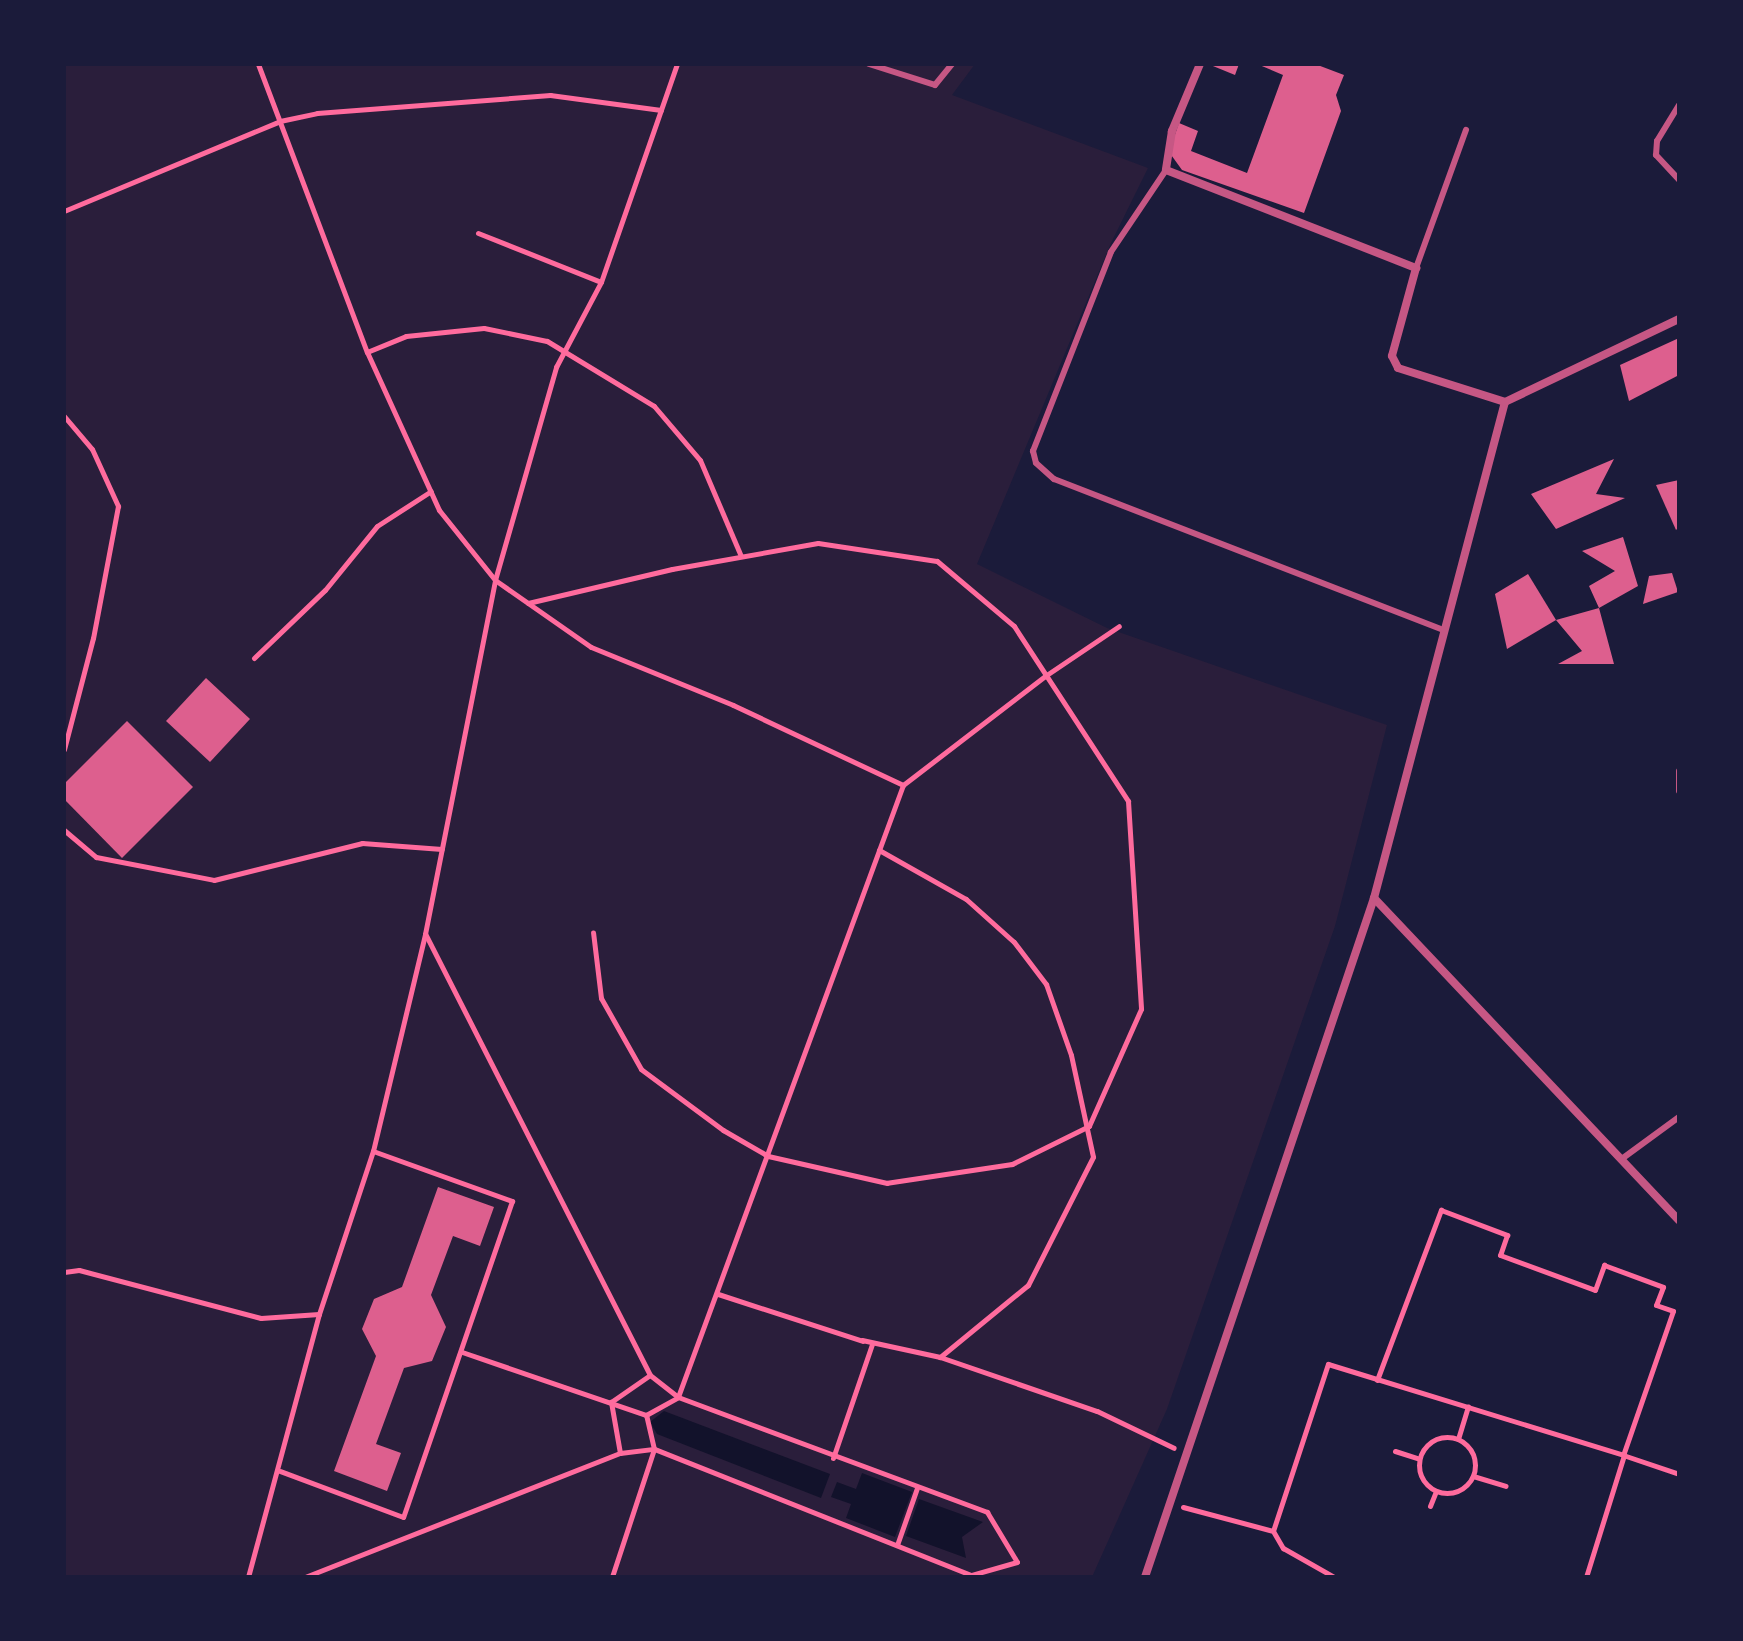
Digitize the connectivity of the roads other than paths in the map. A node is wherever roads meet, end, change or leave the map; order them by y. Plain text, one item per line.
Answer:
1 (869, 64) edge
2 (952, 64) edge
3 (1200, 64) edge
4 (1679, 105) edge
5 (1466, 130) dead end
6 (1166, 170) junction
7 (1679, 180) edge
8 (1416, 268) junction
9 (1679, 319) edge
10 (1505, 402) junction
11 (1443, 630) junction
12 (1679, 771) edge
13 (1679, 791) edge
14 (1374, 898) junction
15 (1679, 1117) edge
16 (1623, 1158) junction
17 (1679, 1220) edge
18 (1145, 1577) edge

1 - 2 lane
3 - 6 street
4 - 7 lane
5 - 8 lane
6 - 8 street
6 - 11 lane
8 - 10 street
9 - 10 street
10 - 11 street
11 - 14 street
12 - 13 lane
14 - 16 street
14 - 18 street
15 - 16 lane
16 - 17 street

